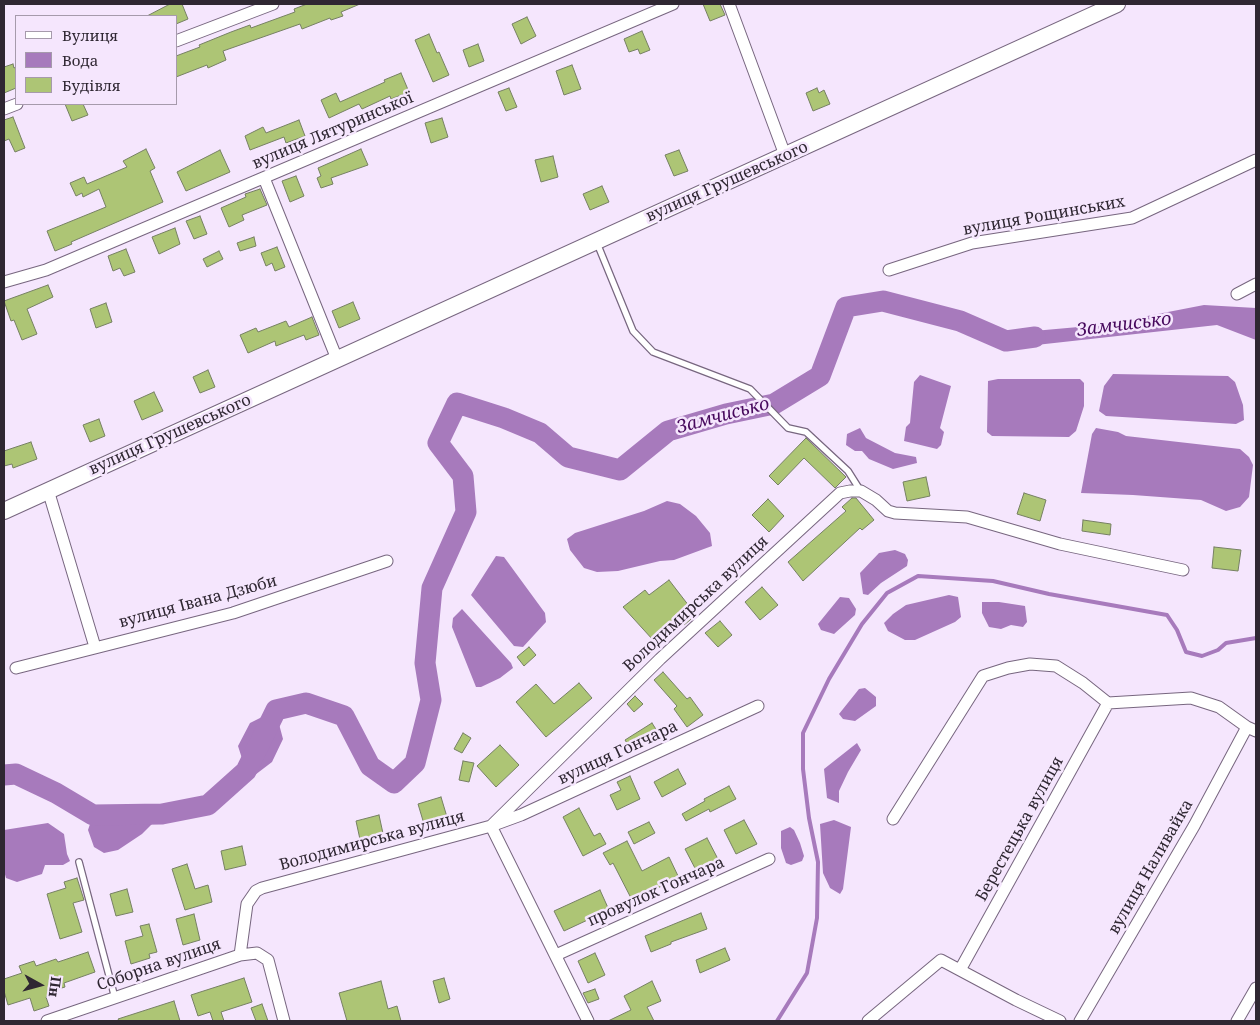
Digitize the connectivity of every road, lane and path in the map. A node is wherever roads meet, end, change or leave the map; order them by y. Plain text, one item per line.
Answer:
1 (273, 4) edge
2 (673, 4) edge
3 (729, 4) edge
4 (1117, 4) edge
5 (178, 40) edge
6 (785, 155) junction
7 (1256, 160) edge
8 (264, 178) junction
9 (596, 241) junction
10 (889, 270) dead end
11 (4, 282) edge
12 (1256, 284) edge
13 (1237, 294) dead end
14 (337, 359) junction
15 (48, 490) junction
16 (861, 491) junction
17 (4, 510) edge
18 (387, 561) dead end
19 (1183, 570) dead end
20 (95, 647) junction
21 (16, 668) dead end
22 (1108, 703) junction
23 (758, 706) dead end
24 (1251, 729) edge
25 (893, 819) dead end
26 (491, 826) junction
27 (769, 859) dead end
28 (79, 862) dead end
29 (262, 888) joint
30 (240, 954) junction
31 (556, 955) junction
32 (960, 970) junction
33 (1256, 988) edge
34 (115, 998) junction
35 (48, 1021) edge
36 (284, 1021) edge
37 (588, 1021) edge
38 (868, 1021) edge
39 (1060, 1021) edge
40 (1080, 1021) edge
41 (1237, 1021) edge

1 - 5 street
2 - 8 street, вулиця Лятуринської
3 - 6 street
4 - 6 street, вулиця Грушевського
6 - 9 street, вулиця Грушевського
7 - 10 street, вулиця Рощинських
8 - 11 street, вулиця Лятуринської
8 - 14 street
9 - 14 street, вулиця Грушевського
9 - 16 lane
12 - 13 street
14 - 15 street, вулиця Грушевського
15 - 17 street, вулиця Грушевського
15 - 20 street
16 - 19 street
16 - 26 street, Володимирська вулиця
18 - 20 street, вулиця Івана Дзюби
20 - 21 street, вулиця Івана Дзюби
22 - 24 street
22 - 25 street
22 - 32 street, Берестецька вулиця
23 - 26 street, вулиця Гончара
24 - 40 street, вулиця Наливайка
26 - 29 street, Володимирська вулиця
26 - 31 street
27 - 31 street, провулок Гончара
28 - 34 lane
29 - 30 street, Соборна вулиця
30 - 34 street, Соборна вулиця
30 - 36 street
31 - 37 street
32 - 38 street
32 - 39 street
33 - 41 street
34 - 35 street, Соборна вулиця

